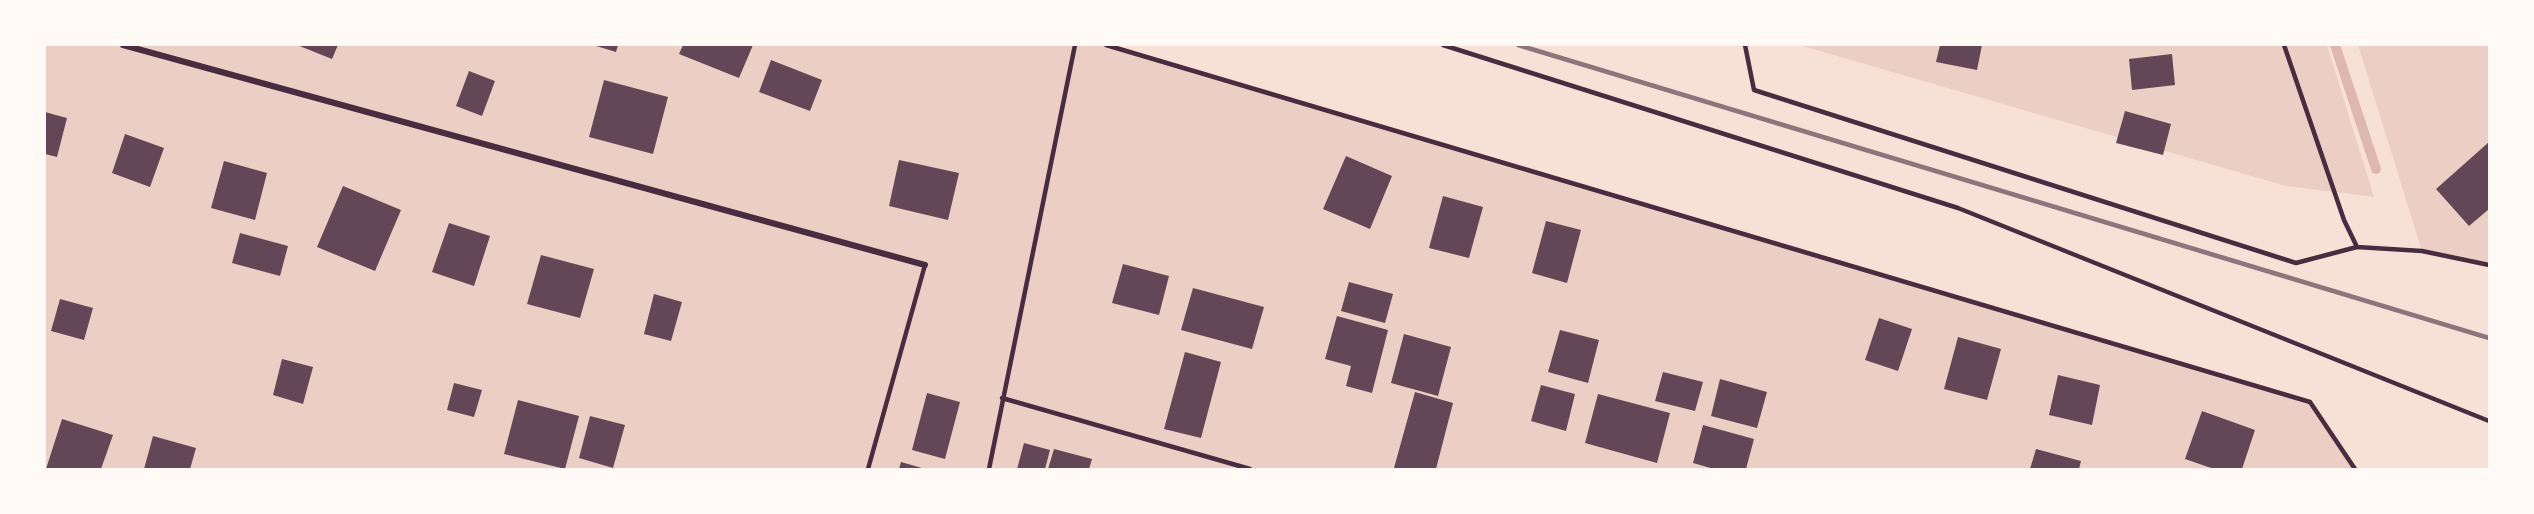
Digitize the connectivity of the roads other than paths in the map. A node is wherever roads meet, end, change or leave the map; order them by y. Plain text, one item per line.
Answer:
1 (123, 45) edge
2 (1075, 45) edge
3 (1106, 45) edge
4 (1443, 45) edge
5 (1745, 45) edge
6 (2284, 45) edge
7 (2357, 247) junction
8 (925, 265) joint
9 (2489, 266) edge
10 (1002, 398) junction
11 (2489, 421) edge
12 (868, 469) edge
13 (989, 469) edge
14 (1250, 469) edge
15 (2355, 469) edge

1 - 8 street
2 - 10 lane
3 - 15 lane
4 - 11 lane
5 - 7 lane
6 - 7 lane
7 - 9 lane
8 - 12 lane
10 - 13 lane
10 - 14 lane

